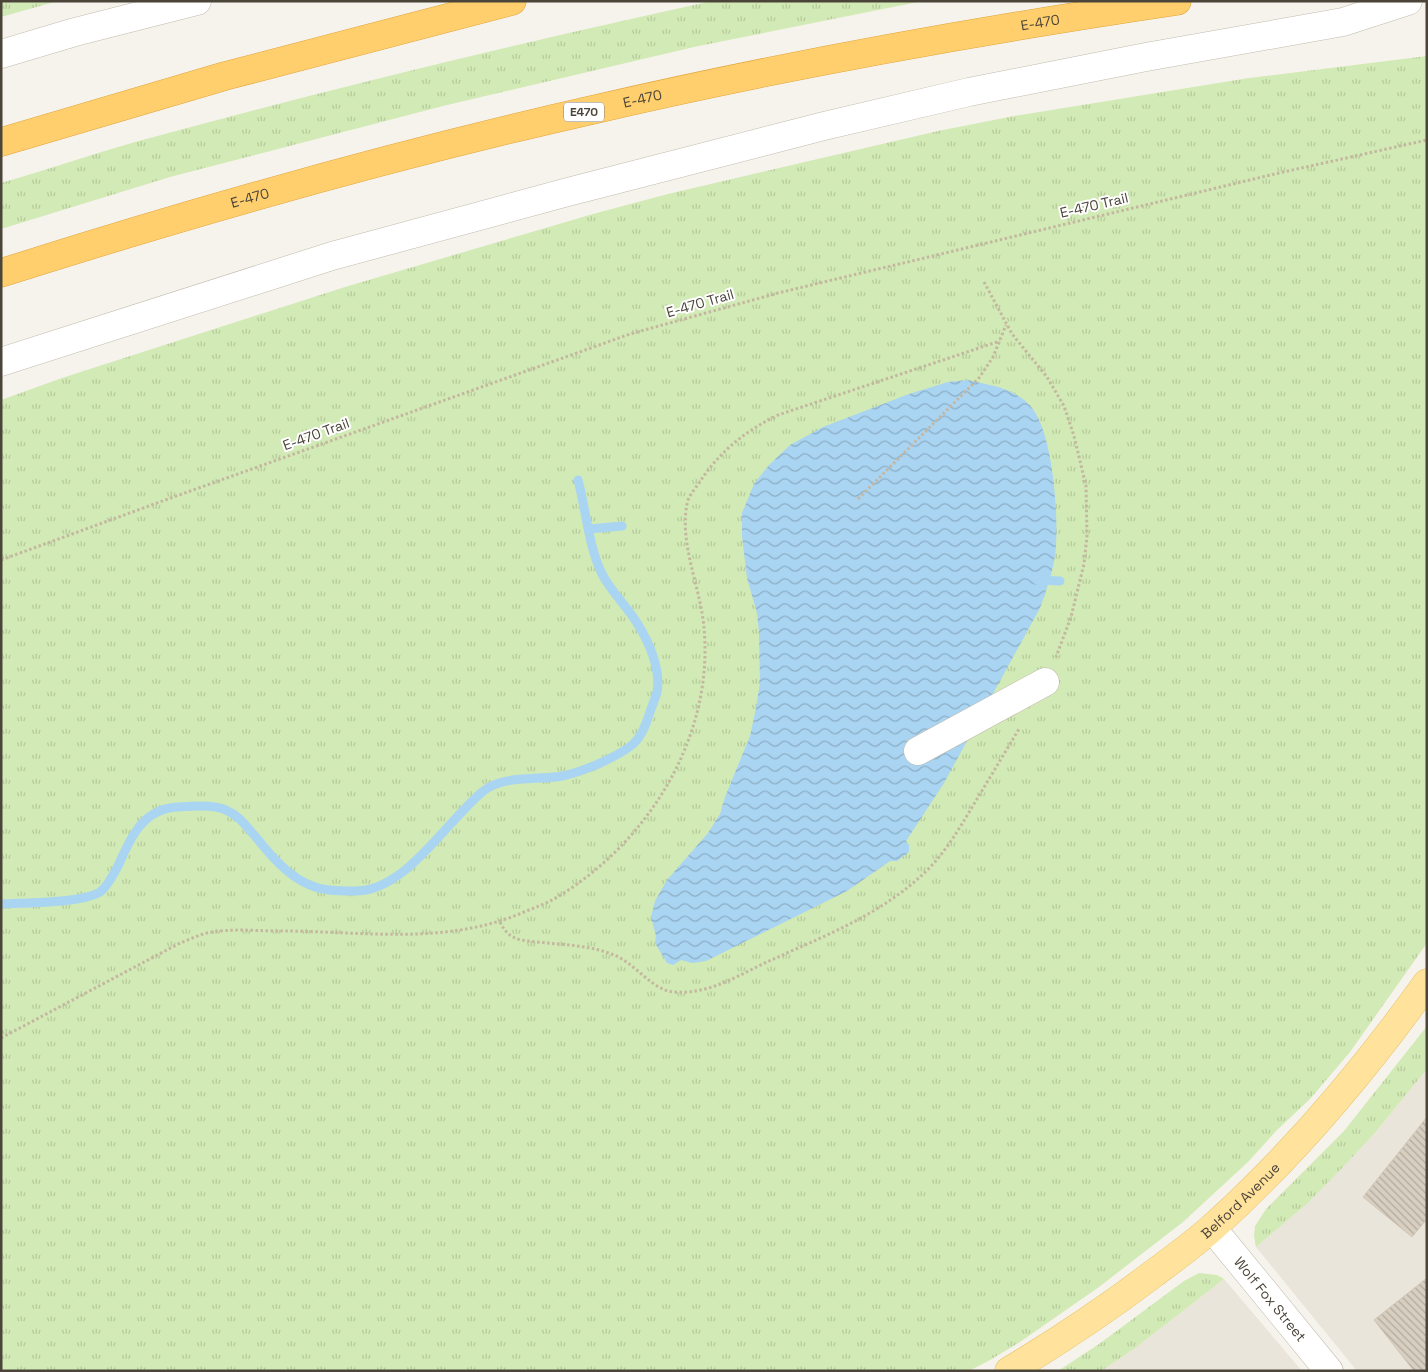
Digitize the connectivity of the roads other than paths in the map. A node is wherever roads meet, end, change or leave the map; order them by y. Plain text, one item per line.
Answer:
1 (196, 1) edge
2 (512, 1) edge
3 (1178, 1) edge
4 (1408, 1) edge
5 (1, 54) edge
6 (1, 142) edge
7 (1, 273) edge
8 (1, 362) edge
9 (1045, 682) dead end
10 (918, 751) dead end
11 (1427, 983) edge
12 (1212, 1228) junction
13 (1009, 1371) edge
14 (1329, 1371) edge

1 - 5 street
2 - 6 highway
3 - 7 highway, E-470 / E470
4 - 8 street
9 - 10 street
11 - 12 main road, Belford Avenue
12 - 13 main road, Belford Avenue
12 - 14 street, Wolf Fox Street

